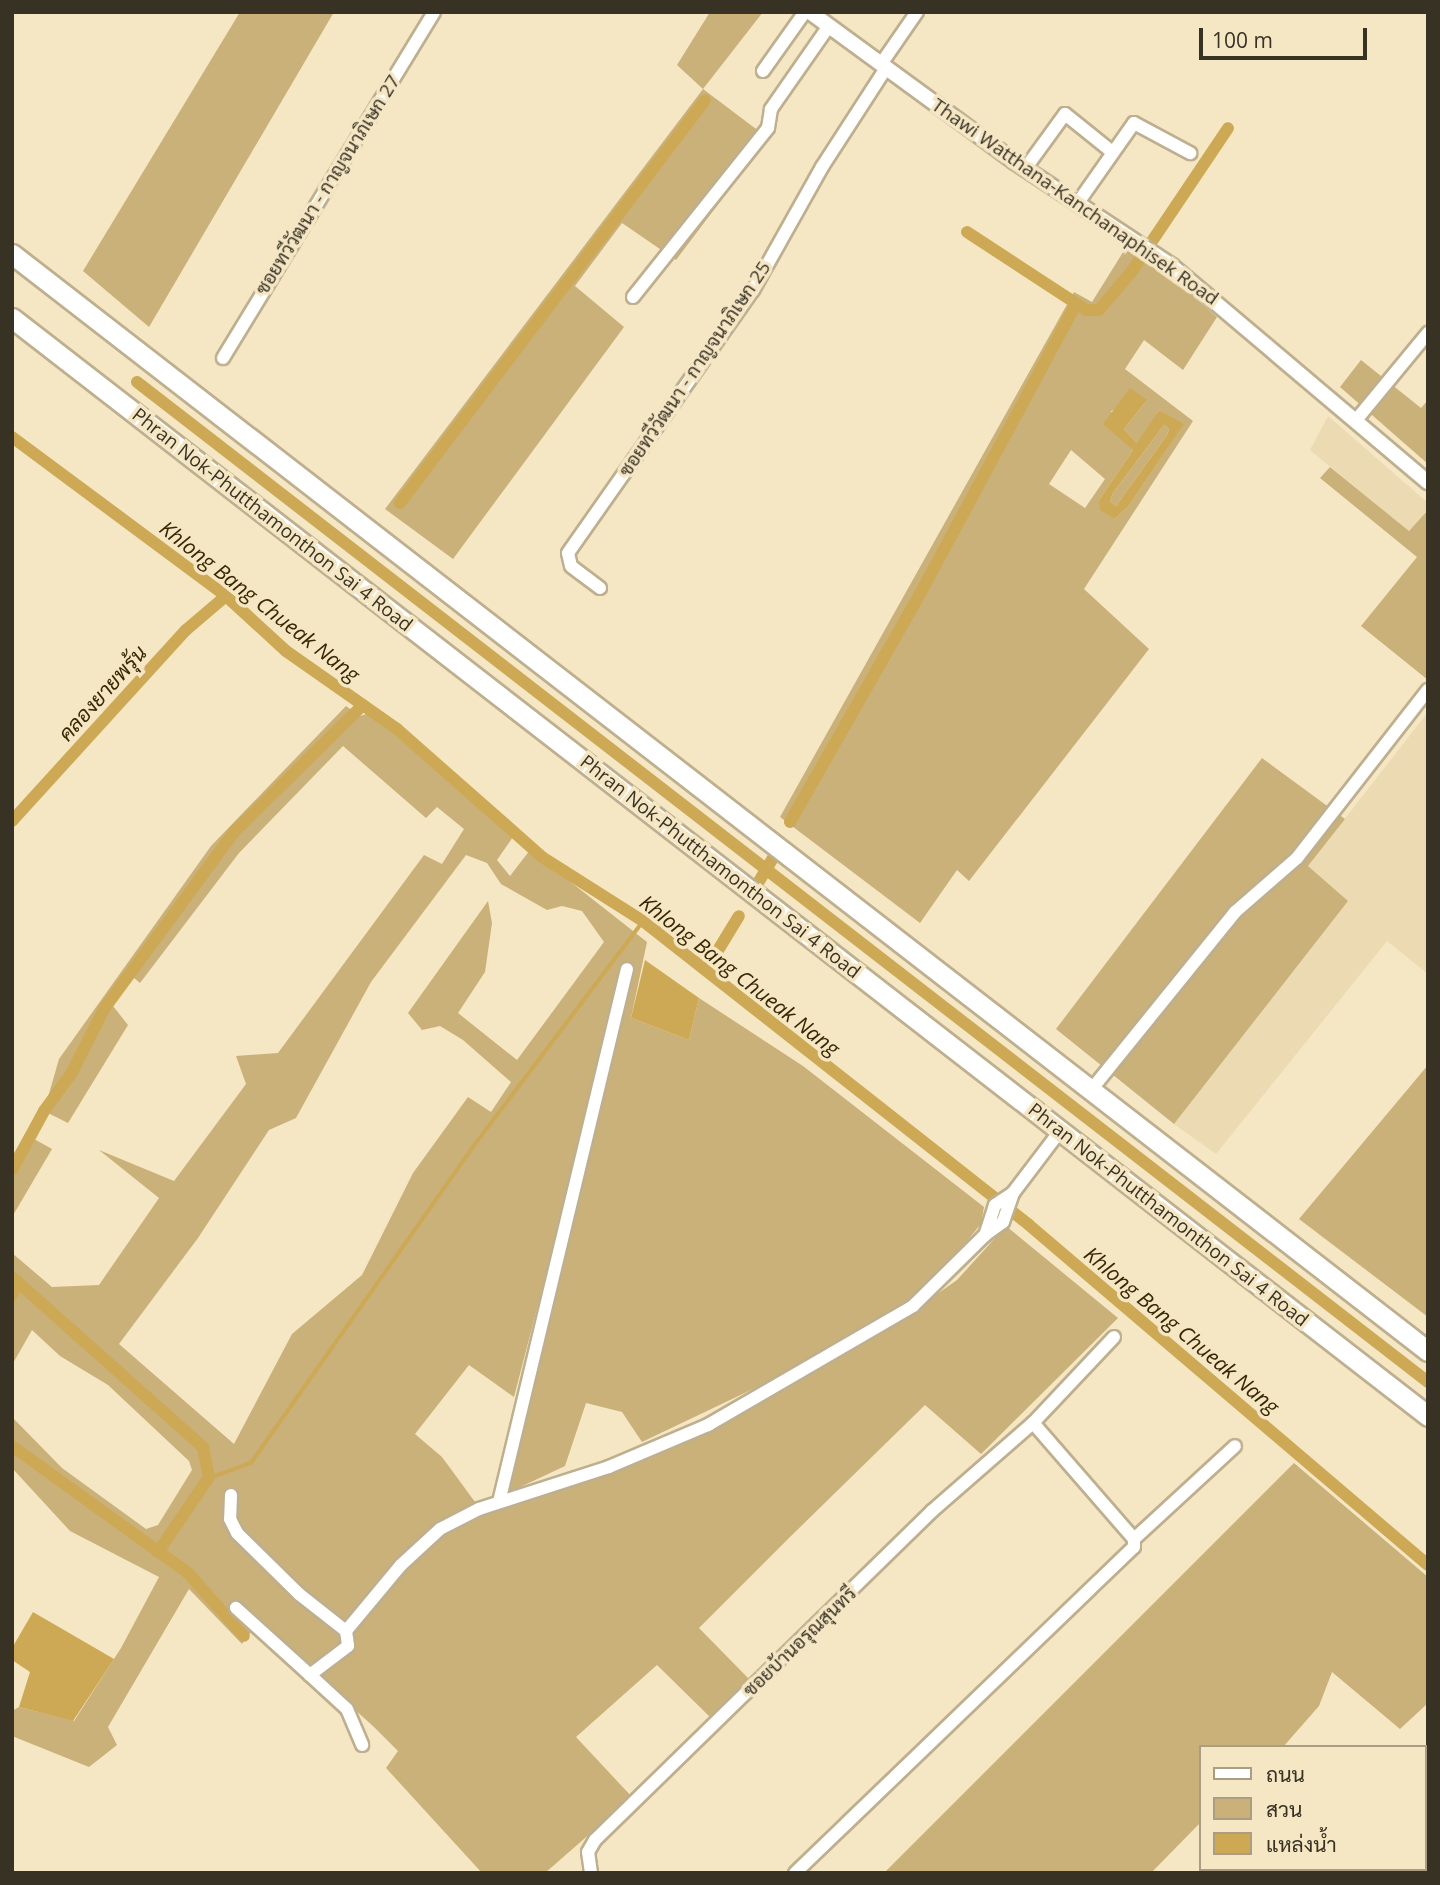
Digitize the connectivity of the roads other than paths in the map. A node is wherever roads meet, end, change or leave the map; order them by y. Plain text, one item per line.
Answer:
1 (434, 12) edge
2 (807, 12) edge
3 (917, 12) edge
4 (829, 26) junction
5 (883, 66) junction
6 (763, 71) dead end
7 (1111, 151) junction
8 (1190, 153) dead end
9 (1026, 169) junction
10 (1077, 204) junction
11 (12, 254) edge
12 (633, 297) dead end
13 (12, 318) edge
14 (1428, 333) edge
15 (223, 358) dead end
16 (1357, 419) junction
17 (1428, 482) edge
18 (600, 588) dead end
19 (1428, 690) edge
20 (627, 969) dead end
21 (1091, 1090) junction
22 (1060, 1131) junction
23 (1114, 1337) dead end
24 (1428, 1351) edge
25 (1428, 1416) edge
26 (1033, 1423) junction
27 (1235, 1446) dead end
28 (231, 1495) dead end
29 (499, 1502) junction
30 (1134, 1539) junction
31 (236, 1608) dead end
32 (346, 1631) junction
33 (310, 1675) junction
34 (362, 1745) dead end
35 (591, 1873) edge
36 (795, 1873) edge

1 - 15 street, ซอยทวีวัฒนา - กาญจนาภิเษก 27
2 - 4 street, Thawi Watthana-Kanchanaphisek Road
2 - 6 street
3 - 5 street, ซอยทวีวัฒนา - กาญจนาภิเษก 25
4 - 5 street, Thawi Watthana-Kanchanaphisek Road
4 - 12 street
5 - 9 street, Thawi Watthana-Kanchanaphisek Road
5 - 18 street, ซอยทวีวัฒนา - กาญจนาภิเษก 25
7 - 8 street
7 - 9 street
7 - 10 street
9 - 10 street, Thawi Watthana-Kanchanaphisek Road
10 - 16 street, Thawi Watthana-Kanchanaphisek Road
11 - 21 main road
13 - 22 main road, Phran Nok-Phutthamonthon Sai 4 Road
14 - 16 street
16 - 17 street, Thawi Watthana-Kanchanaphisek Road
19 - 21 street
20 - 29 street
21 - 24 main road
22 - 25 main road, Phran Nok-Phutthamonthon Sai 4 Road
22 - 29 street
23 - 26 street, ซอยบ้านอรุณสุนทรี
26 - 30 street
26 - 35 street, ซอยบ้านอรุณสุนทรี
27 - 30 street
28 - 32 street
29 - 32 street
30 - 36 street
31 - 33 street
32 - 33 street
33 - 34 street

